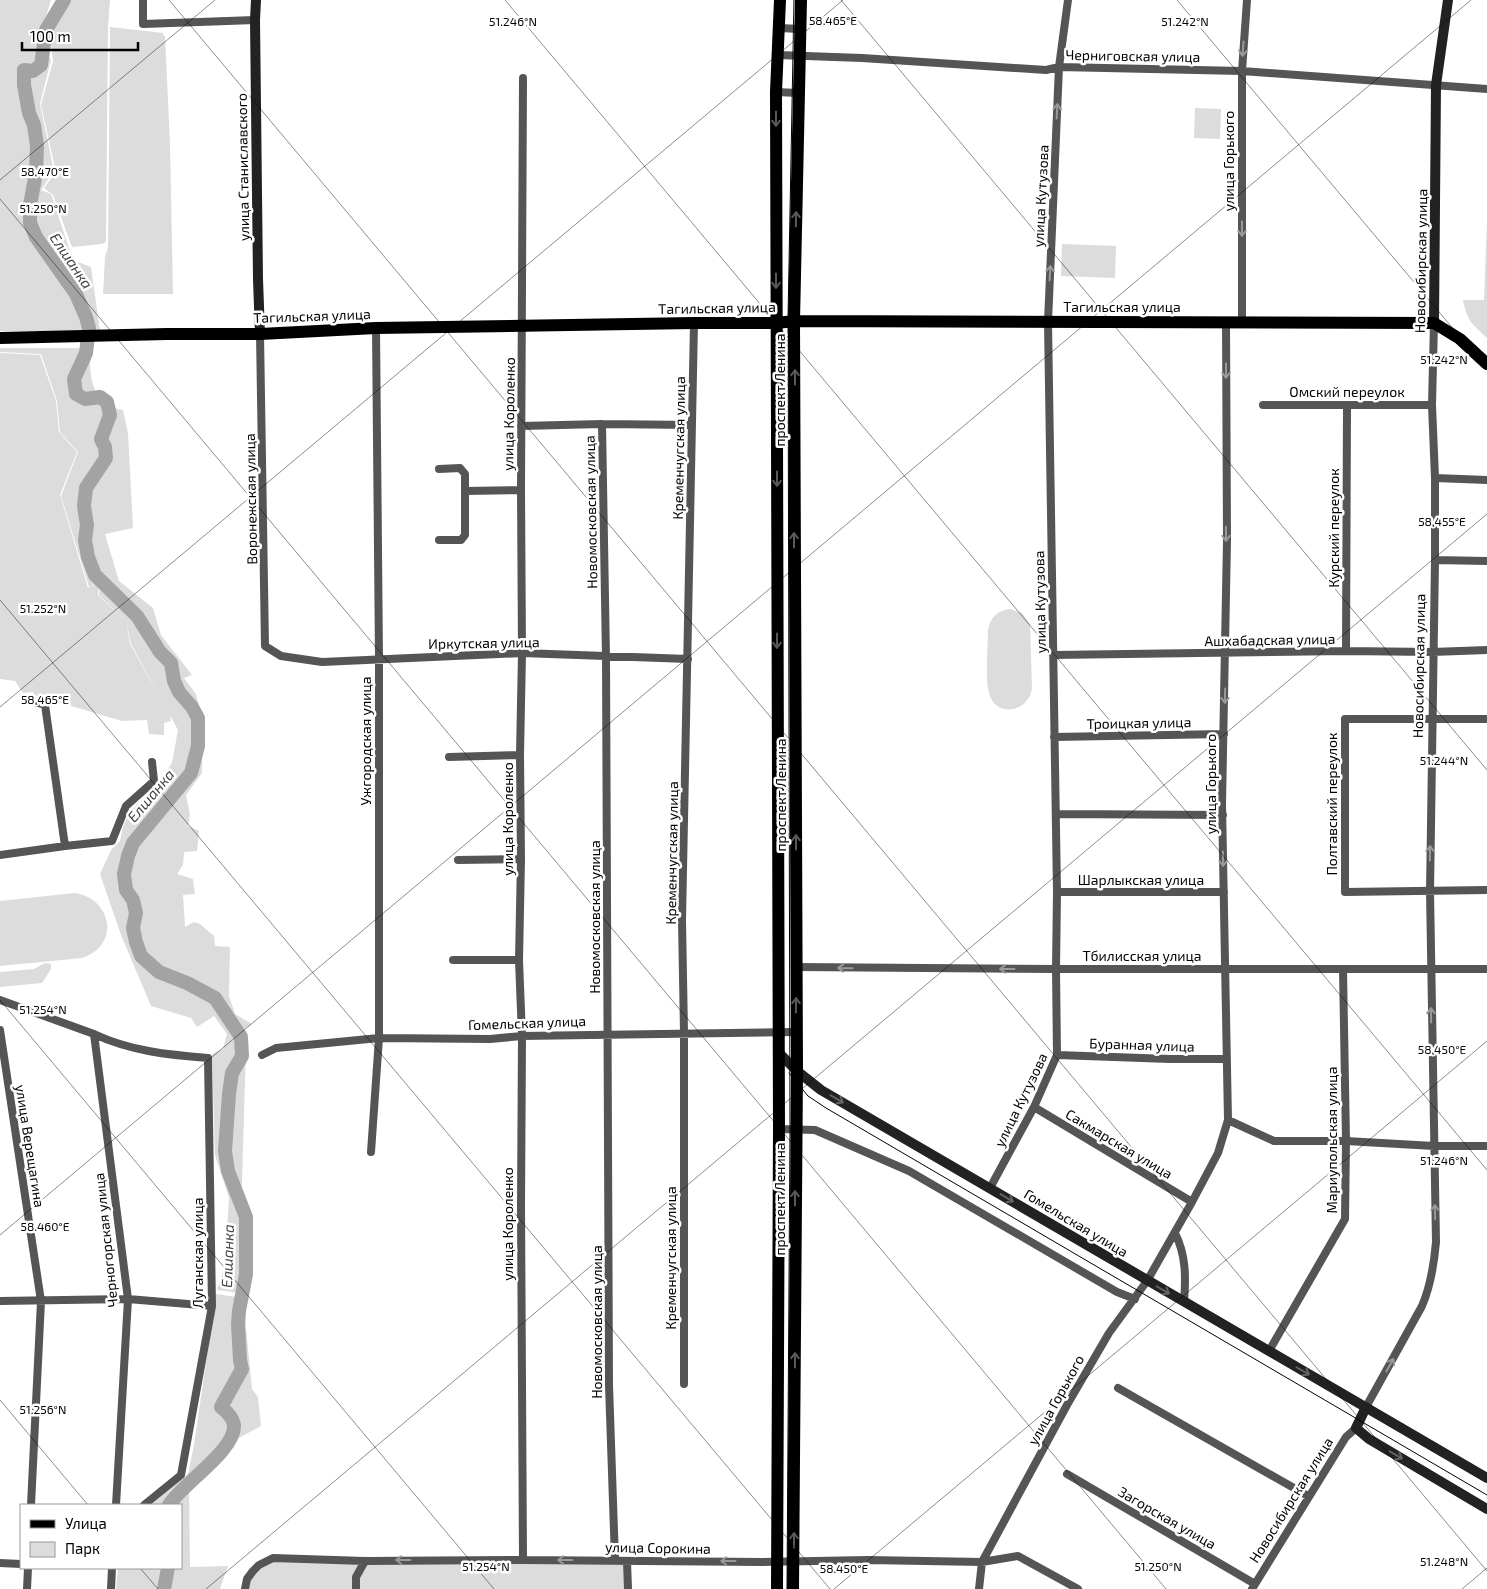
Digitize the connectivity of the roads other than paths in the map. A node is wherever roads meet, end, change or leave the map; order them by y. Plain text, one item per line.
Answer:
1 (143, 0) edge
2 (256, 0) edge
3 (780, 0) edge
4 (801, 0) edge
5 (1068, 0) edge
6 (1247, 0) edge
7 (1448, 0) edge
8 (255, 20) junction
9 (779, 28) junction
10 (800, 29) junction
11 (778, 55) junction
12 (799, 56) junction
13 (1059, 67) junction
14 (1242, 71) junction
15 (523, 78) dead end
16 (1436, 85) junction
17 (1487, 89) edge
18 (776, 92) junction
19 (798, 93) junction
20 (794, 321) junction
21 (694, 322) junction
22 (1048, 322) junction
23 (1226, 322) junction
24 (1434, 322) junction
25 (777, 323) junction
26 (1242, 323) junction
27 (522, 327) junction
28 (376, 328) junction
29 (260, 334) junction
30 (0, 338) edge
31 (1487, 364) edge
32 (1432, 404) junction
33 (1263, 405) dead end
34 (1347, 406) junction
35 (602, 424) junction
36 (692, 425) junction
37 (521, 426) junction
38 (777, 447) junction
39 (795, 447) junction
40 (439, 469) dead end
41 (1435, 478) junction
42 (1487, 480) edge
43 (521, 490) junction
44 (465, 491) junction
45 (439, 540) dead end
46 (1435, 560) junction
47 (1487, 561) edge
48 (777, 573) junction
49 (794, 574) junction
50 (777, 616) junction
51 (795, 617) junction
52 (1487, 650) edge
53 (1346, 651) junction
54 (1432, 652) junction
55 (522, 653) junction
56 (1226, 653) junction
57 (1053, 655) junction
58 (281, 656) joint
59 (606, 657) junction
60 (379, 659) junction
61 (688, 659) junction
62 (27, 700) dead end
63 (1432, 719) junction
64 (1487, 719) edge
65 (778, 723) junction
66 (796, 723) junction
67 (1224, 734) junction
68 (1054, 737) junction
69 (520, 755) junction
70 (450, 757) dead end
71 (152, 762) dead end
72 (1056, 814) junction
73 (1223, 814) junction
74 (65, 846) junction
75 (0, 855) edge
76 (521, 859) junction
77 (458, 860) dead end
78 (778, 883) junction
79 (797, 883) junction
80 (1487, 890) edge
81 (1430, 891) junction
82 (1058, 892) junction
83 (1224, 892) junction
84 (453, 960) dead end
85 (519, 960) junction
86 (797, 967) junction
87 (1225, 968) junction
88 (1056, 969) junction
89 (1343, 969) junction
90 (1431, 969) junction
91 (1487, 969) edge
92 (0, 1000) edge
93 (0, 1030) edge
94 (796, 1032) junction
95 (684, 1033) junction
96 (779, 1033) junction
97 (94, 1034) junction
98 (608, 1035) junction
99 (522, 1036) junction
100 (379, 1038) junction
101 (778, 1052) junction
102 (262, 1055) dead end
103 (1057, 1055) junction
104 (1226, 1059) junction
105 (797, 1071) junction
106 (1034, 1108) junction
107 (1228, 1120) junction
108 (779, 1129) junction
109 (796, 1130) junction
110 (1346, 1141) junction
111 (1434, 1146) junction
112 (1487, 1146) edge
113 (371, 1152) dead end
114 (990, 1188) junction
115 (1192, 1202) junction
116 (1175, 1233) junction
117 (1147, 1280) junction
118 (128, 1299) junction
119 (1135, 1299) junction
120 (41, 1300) junction
121 (0, 1301) edge
122 (1184, 1302) junction
123 (212, 1306) junction
124 (1269, 1351) junction
125 (684, 1384) dead end
126 (779, 1384) junction
127 (794, 1384) junction
128 (1118, 1388) dead end
129 (1366, 1407) junction
130 (1356, 1428) junction
131 (1066, 1474) dead end
132 (1487, 1478) edge
133 (1308, 1496) junction
134 (31, 1504) edge
135 (116, 1504) edge
136 (145, 1504) edge
137 (1487, 1509) edge
138 (523, 1560) junction
139 (615, 1560) junction
140 (627, 1560) junction
141 (365, 1561) junction
142 (777, 1561) junction
143 (794, 1561) junction
144 (982, 1562) junction
145 (0, 1563) edge
146 (20, 1564) edge
147 (28, 1569) edge
148 (112, 1569) edge
149 (1254, 1586) edge
150 (27, 1589) edge
151 (111, 1589) edge
152 (245, 1589) edge
153 (356, 1589) edge
154 (628, 1589) edge
155 (776, 1589) edge
156 (794, 1589) edge
157 (979, 1589) edge
158 (1078, 1589) edge

1 - 8 street
2 - 8 street, улица Станиславского
3 - 9 main road, проспект Ленина
4 - 10 main road, проспект Ленина
5 - 13 street, улица Кутузова
6 -> 14 street, улица Горького
7 - 16 street, Новосибирская улица
8 - 29 street, улица Станиславского
9 - 10 street
9 - 11 main road, проспект Ленина
10 - 12 main road, проспект Ленина
11 - 12 street, Черниговская улица
11 - 18 main road, проспект Ленина
12 - 13 street, Черниговская улица
12 - 19 main road, проспект Ленина
13 - 14 street, Черниговская улица
22 -> 13 street, улица Кутузова
14 - 16 street, Черниговская улица
14 -> 26 street, улица Горького
15 - 27 street, улица Короленко
16 - 17 street, Черниговская улица
16 - 24 street, Новосибирская улица
18 - 19 street
18 -> 25 main road, проспект Ленина
20 -> 19 main road, проспект Ленина
20 - 22 main road, Тагильская улица
20 - 25 main road, Тагильская улица
39 -> 20 main road, проспект Ленина
21 - 25 main road, Тагильская улица
21 - 27 main road, Тагильская улица
21 - 36 street, Кременчугская улица
22 - 23 main road, Тагильская улица
22 - 57 street, улица Кутузова
23 - 26 main road, Тагильская улица
23 -> 56 street, улица Горького
24 - 26 main road, Тагильская улица
24 - 31 main road
24 - 32 street, Новосибирская улица
25 - 38 main road, проспект Ленина
27 - 28 main road, Тагильская улица
27 - 37 street, улица Короленко
28 - 29 main road, Тагильская улица
28 - 60 street, Ужгородская улица
29 - 30 main road, Тагильская улица
29 - 58 street, Воронежская улица
32 - 34 street, Омский переулок
32 - 41 street, Новосибирская улица
33 - 34 street, Омский переулок
34 - 53 street, Курский переулок
35 - 36 street
35 - 37 street
35 - 59 street, Новомосковская улица
36 - 61 street, Кременчугская улица
37 - 43 street, улица Короленко
38 - 39 street
38 -> 48 main road, проспект Ленина
49 -> 39 main road, проспект Ленина
40 - 44 street
41 - 42 street
41 - 46 street, Новосибирская улица
43 - 44 street
43 - 55 street, улица Короленко
44 - 45 street
46 - 47 street
46 - 54 street, Новосибирская улица
48 - 49 street
48 - 50 main road, проспект Ленина
49 - 51 main road, проспект Ленина
50 - 51 street
50 -> 65 main road, проспект Ленина
51 - 66 main road, проспект Ленина
52 - 54 street, Ашхабадская улица
53 - 54 street, Ашхабадская улица
53 - 56 street, Ашхабадская улица
54 - 63 street, Новосибирская улица
55 - 59 street, Иркутская улица
55 - 60 street, Иркутская улица
55 - 69 street, улица Короленко
56 - 57 street, Ашхабадская улица
56 -> 67 street, улица Горького
57 - 68 street, улица Кутузова
58 - 60 street, Иркутская улица
59 - 61 street, Иркутская улица
59 - 98 street, Новомосковская улица
60 - 100 street, Ужгородская улица
61 - 95 street, Кременчугская улица
62 - 74 street
63 - 64 street
81 -> 63 street, Новосибирская улица
63 - 81 street, Полтавский переулок
65 - 66 street
65 - 78 main road, проспект Ленина
79 -> 66 main road, проспект Ленина
67 - 68 street, Троицкая улица
67 - 73 street, улица Горького
68 - 72 street, улица Кутузова
69 - 70 street
69 - 76 street, улица Короленко
71 - 74 street
72 - 73 street
72 - 82 street, улица Кутузова
73 -> 83 street, улица Горького
74 - 75 street
76 - 77 street
76 - 85 street, улица Короленко
78 - 79 street
78 - 96 main road, проспект Ленина
79 - 86 main road, проспект Ленина
80 - 81 street
81 - 90 street, Новосибирская улица
82 - 83 street, Шарлыкская улица
82 - 88 street, улица Кутузова
83 - 87 street, улица Горького
84 - 85 street
85 - 99 street, улица Короленко
88 -> 86 street, Тбилисская улица
94 -> 86 main road, проспект Ленина
87 - 88 street, Тбилисская улица
87 - 89 street, Тбилисская улица
87 - 104 street, улица Горького
88 - 103 street, улица Кутузова
89 - 90 street, Тбилисская улица
89 - 110 street, Мариупольская улица
90 - 91 street, Тбилисская улица
111 -> 90 street, Новосибирская улица
92 - 97 street
93 - 120 street, улица Верещагина
94 - 96 street, Гомельская улица
94 - 105 main road, проспект Ленина
95 - 96 street, Гомельская улица
95 - 98 street, Гомельская улица
95 - 125 street, Кременчугская улица
96 - 101 main road, проспект Ленина
97 - 118 street, Черногорская улица
97 - 123 street, Луганская улица
98 - 99 street, Гомельская улица
98 - 139 street, Новомосковская улица
99 - 100 street, Гомельская улица
99 - 138 street, улица Короленко
100 - 102 street, Гомельская улица
100 - 113 street, Ужгородская улица
101 - 105 street, Гомельская улица
101 - 108 main road, проспект Ленина
103 - 104 street, Буранная улица
103 - 106 street, улица Кутузова
104 - 107 street, улица Горького
105 - 109 main road, проспект Ленина
105 -> 114 street, Гомельская улица
106 - 114 street, улица Кутузова
106 - 115 street, Сакмарская улица
107 - 110 street
107 - 115 street, улица Горького
108 - 109 street
108 - 126 main road, проспект Ленина
109 - 119 street
127 -> 109 main road, проспект Ленина
110 - 111 street
110 - 124 street, Мариупольская улица
111 - 112 street
129 -> 111 street, Новосибирская улица
114 -> 117 street, Гомельская улица
115 - 116 street, улица Горького
116 - 117 street, улица Горького
116 - 122 street
117 - 119 street, улица Горького
117 -> 122 street, Гомельская улица
118 - 120 street
118 - 123 street
118 - 135 street, Черногорская улица
119 - 144 street, улица Горького
120 - 121 street
120 - 134 street, улица Верещагина
122 - 124 street, Гомельская улица
123 - 136 street, Луганская улица
124 -> 129 street, Гомельская улица
126 - 127 street
126 - 142 main road, проспект Ленина
143 -> 127 main road, проспект Ленина
128 - 133 street
129 - 130 street
129 - 132 street, Гомельская улица
130 - 133 street, Новосибирская улица
130 -> 137 street
131 - 149 street, Загорская улица
133 - 149 street, Новосибирская улица
139 -> 138 street, улица Сорокина
138 -> 141 street, улица Сорокина
139 - 140 street, улица Сорокина
142 -> 140 street, улица Сорокина
140 - 154 street
141 - 152 street, улица Сорокина
141 - 153 street
142 - 143 street, улица Сорокина
142 - 155 main road, проспект Ленина
143 - 144 street, улица Сорокина
143 - 156 main road, проспект Ленина
144 - 157 street, улица Горького
144 - 158 street, улица Сорокина
145 - 146 street
147 - 150 street
148 - 151 street

